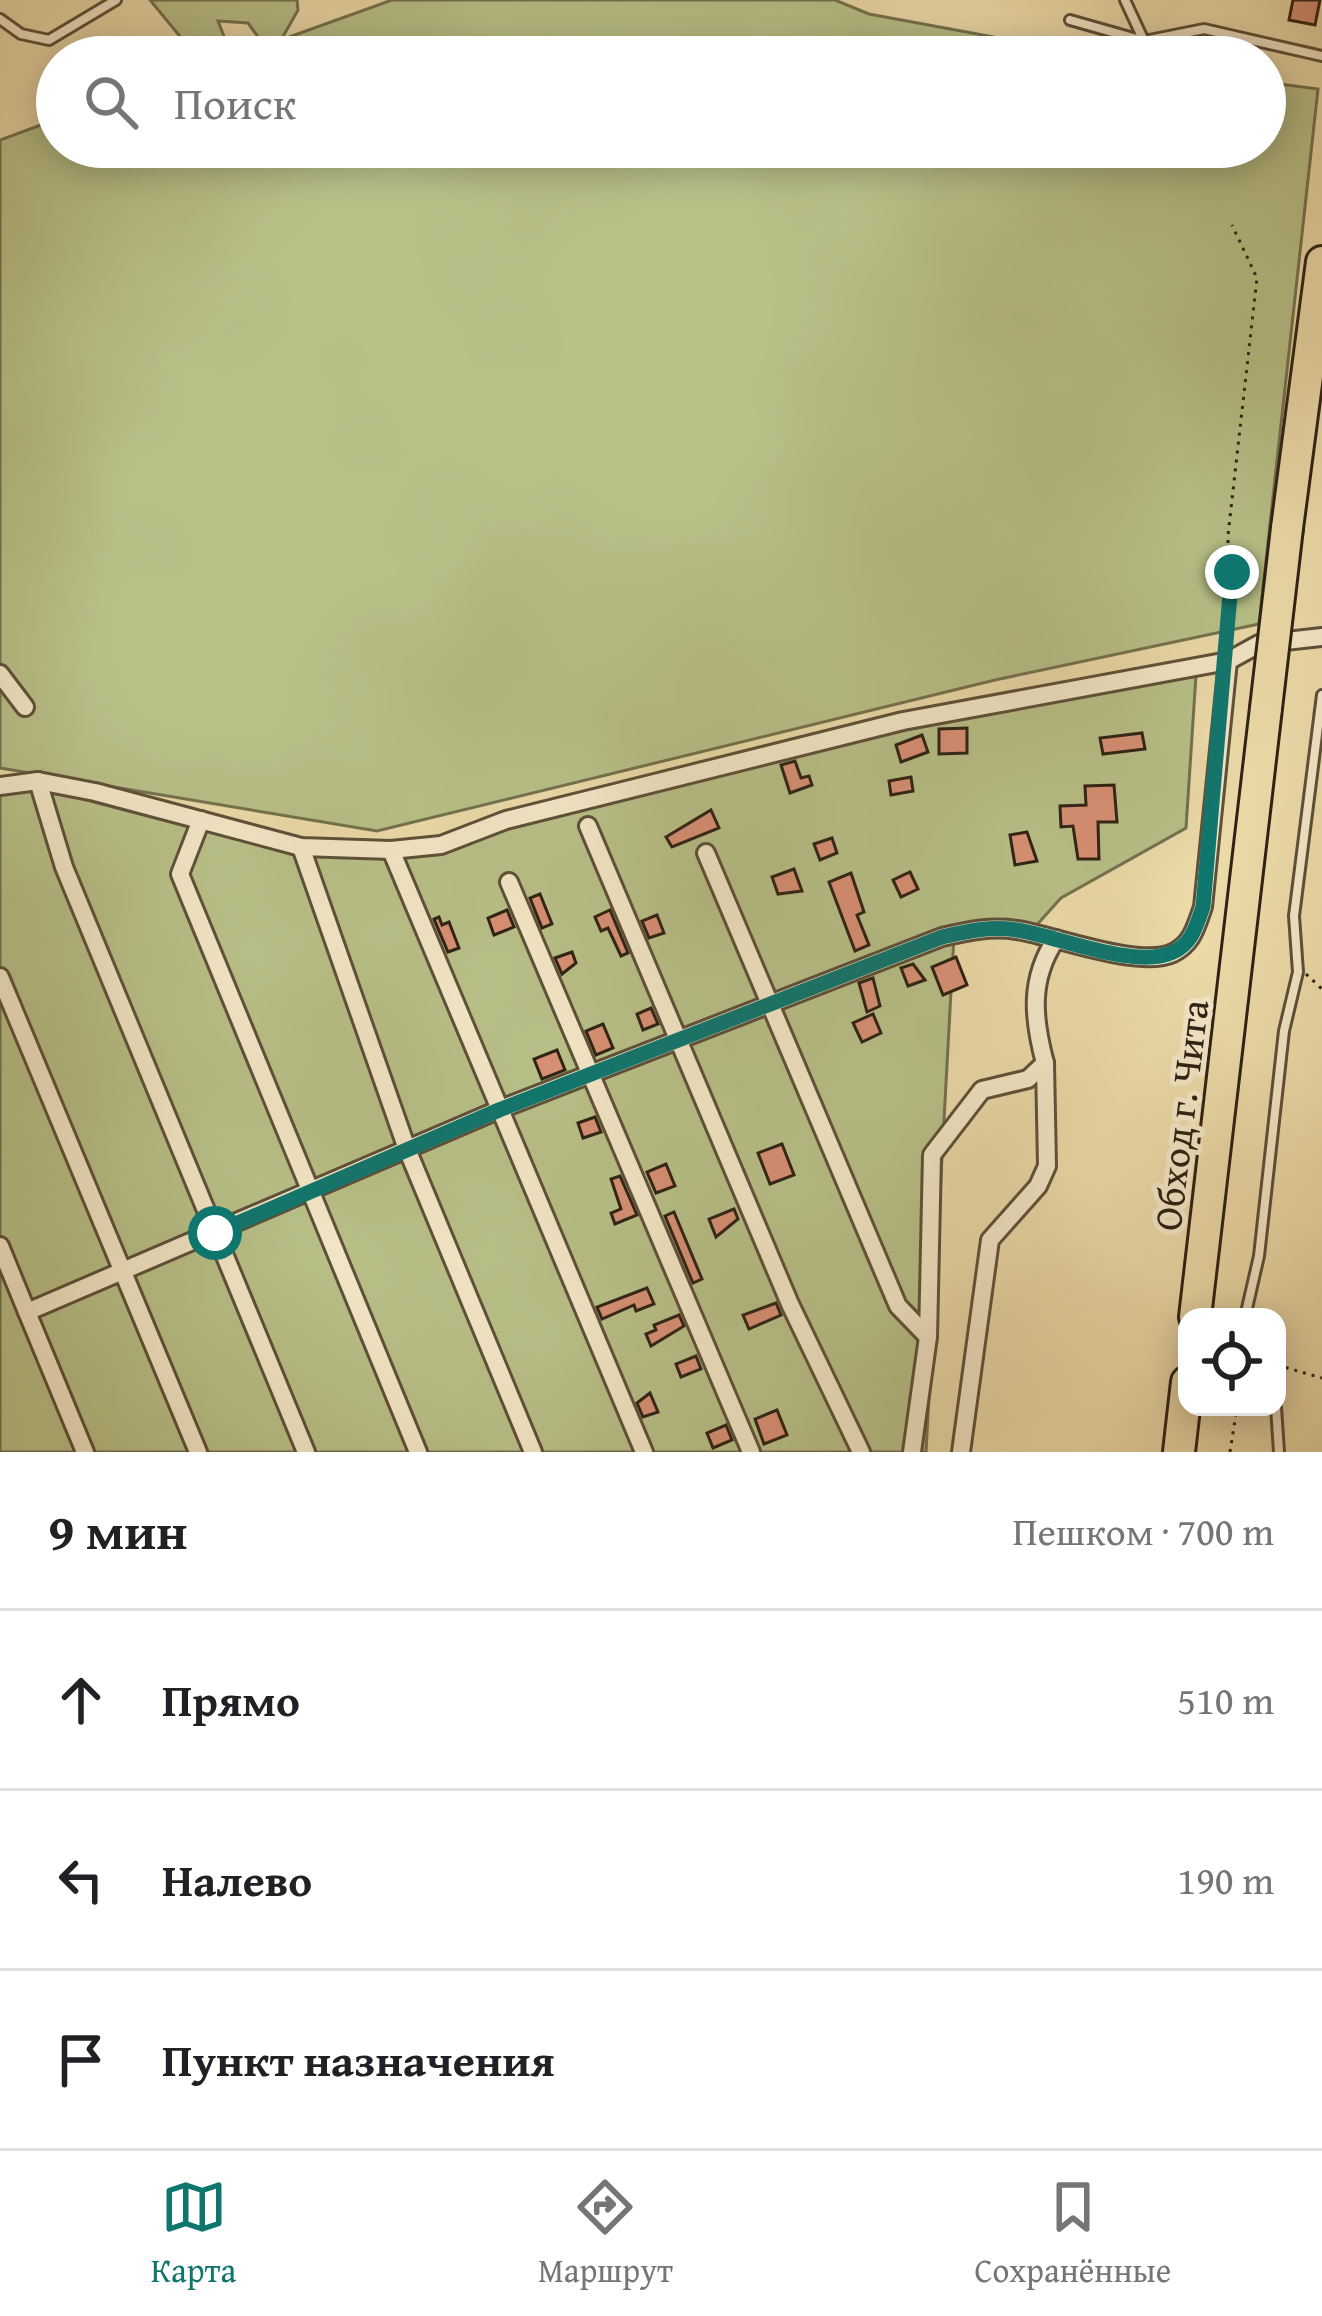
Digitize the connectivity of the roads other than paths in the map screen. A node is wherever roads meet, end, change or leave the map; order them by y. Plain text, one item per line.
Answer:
1 (116, 0) edge
2 (1125, 0) edge
3 (0, 19) edge
4 (1070, 20) dead end
5 (56, 36) edge
6 (1126, 36) edge
7 (1142, 36) edge
8 (1169, 36) edge
9 (1235, 36) edge
10 (36, 37) edge
11 (1286, 48) edge
12 (1322, 56) edge
13 (1322, 262) edge
14 (1322, 638) edge
15 (1228, 661) junction
16 (0, 674) edge
17 (1322, 694) edge
18 (25, 707) dead end
19 (38, 781) junction
20 (0, 786) edge
21 (200, 820) junction
22 (589, 826) dead end
23 (301, 847) junction
24 (391, 850) junction
25 (706, 853) dead end
26 (509, 882) dead end
27 (1057, 939) junction
28 (0, 977) edge
29 (775, 1006) junction
30 (683, 1042) junction
31 (1046, 1063) junction
32 (589, 1075) junction
33 (499, 1110) junction
34 (406, 1149) junction
35 (308, 1192) junction
36 (215, 1233) junction
37 (0, 1246) edge
38 (123, 1272) junction
39 (1196, 1308) edge
40 (1247, 1308) edge
41 (27, 1312) junction
42 (928, 1337) junction
43 (1183, 1416) edge
44 (1277, 1416) edge
45 (85, 1452) edge
46 (197, 1452) edge
47 (307, 1452) edge
48 (418, 1452) edge
49 (532, 1452) edge
50 (644, 1452) edge
51 (751, 1452) edge
52 (861, 1452) edge
53 (912, 1452) edge
54 (961, 1452) edge
55 (1179, 1452) edge
56 (1279, 1452) edge

1 - 5 lane
2 - 7 lane
3 - 10 lane
4 - 6 lane
8 - 9 lane
11 - 12 lane
13 - 39 highway, Обход г. Чита, bridge
14 - 15 street
15 - 24 street
15 - 27 street
16 - 18 street
17 - 40 lane
19 - 20 street
19 - 21 street
19 - 36 street
21 - 23 street
21 - 35 street
22 - 30 street
23 - 24 street
23 - 34 street
24 - 33 street
25 - 29 street
26 - 32 street
27 - 29 street
27 - 31 street
28 - 38 street
29 - 30 street
29 - 42 street
30 - 32 street
30 - 52 street
31 - 42 street
31 - 54 street
32 - 33 street
32 - 51 street
33 - 34 street
33 - 50 street
34 - 35 street
34 - 49 street
35 - 36 street
35 - 48 street
36 - 38 street
36 - 47 street
37 - 41 street
38 - 41 street
38 - 46 street
41 - 45 street
42 - 53 street
43 - 55 highway
44 - 56 lane

